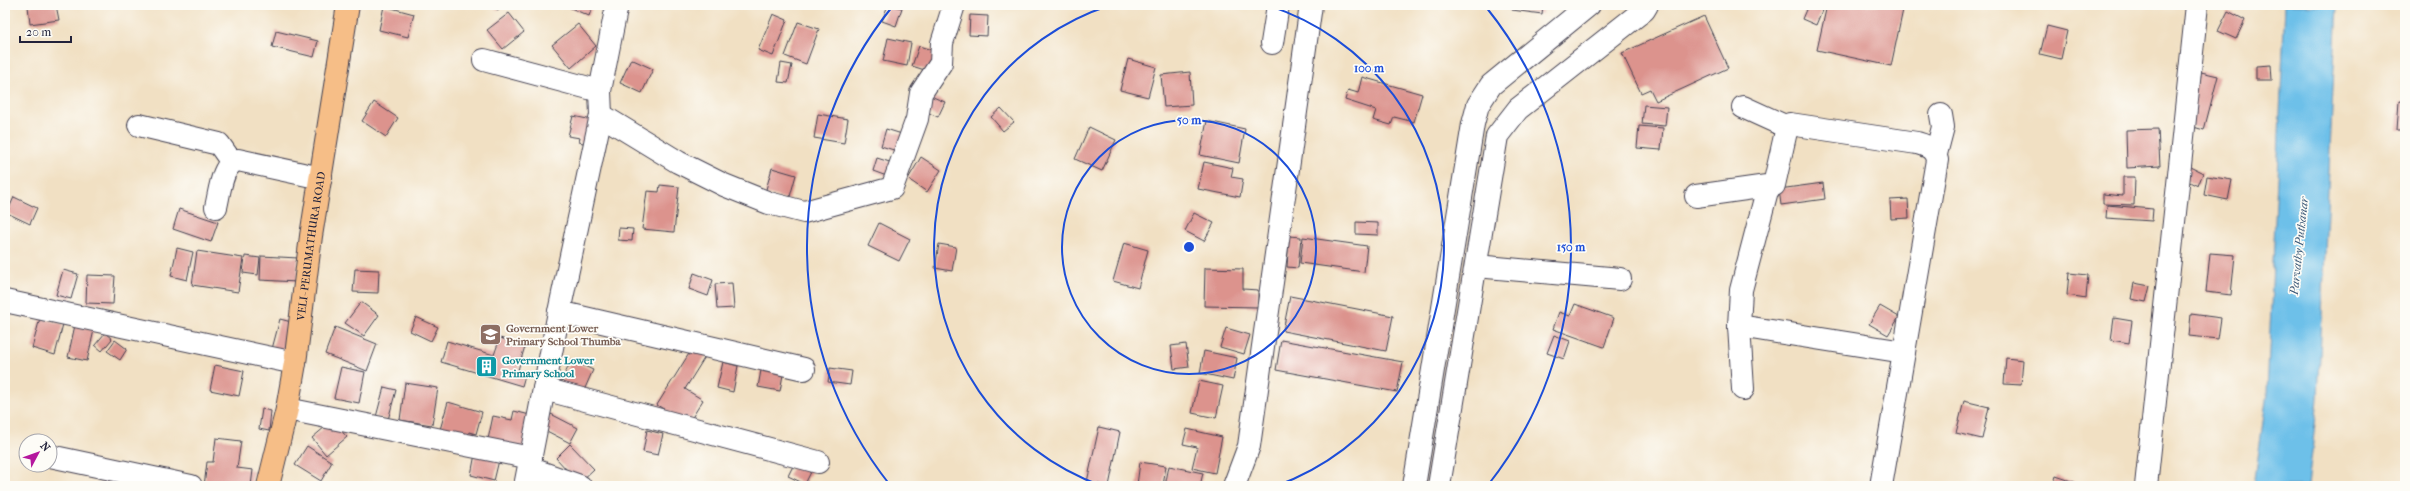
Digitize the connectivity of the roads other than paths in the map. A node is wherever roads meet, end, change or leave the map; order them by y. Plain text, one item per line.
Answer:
1 (348, 5) edge
2 (617, 5) edge
3 (954, 5) edge
4 (1278, 5) edge
5 (1311, 5) edge
6 (1588, 5) edge
7 (1647, 5) edge
8 (2196, 5) edge
9 (1272, 43) dead end
10 (484, 60) dead end
11 (600, 91) junction
12 (1743, 107) dead end
13 (602, 115) junction
14 (1941, 115) dead end
15 (139, 125) dead end
16 (1787, 127) junction
17 (1936, 154) junction
18 (231, 161) junction
19 (321, 178) junction
20 (1768, 187) junction
21 (1696, 196) dead end
22 (216, 207) dead end
23 (1476, 266) junction
24 (1620, 279) dead end
25 (5, 301) edge
26 (559, 312) junction
27 (1440, 321) junction
28 (1467, 324) junction
29 (1739, 326) junction
30 (1904, 352) junction
31 (295, 363) junction
32 (804, 369) dead end
33 (544, 389) junction
34 (1742, 389) dead end
35 (287, 409) junction
36 (58, 458) edge
37 (818, 462) dead end
38 (528, 470) edge
39 (191, 486) edge
40 (268, 486) edge
41 (580, 486) edge
42 (1234, 486) edge
43 (1414, 486) edge
44 (1439, 486) edge
45 (1881, 486) edge
46 (2146, 486) edge

1 - 19 main road, VELI- PERUMATHURA ROAD
2 - 11 street
3 - 13 street
4 - 9 street
5 - 42 street
6 - 27 street
7 - 23 street
8 - 46 street
10 - 11 street
11 - 13 street
12 - 16 street
13 - 26 street
14 - 17 street
15 - 18 street
16 - 17 street
16 - 20 street
17 - 30 street
18 - 19 street
18 - 22 street
19 - 31 main road, VELI- PERUMATHURA ROAD
20 - 21 street
20 - 29 street
23 - 24 street
23 - 28 street
25 - 31 street
26 - 32 street
26 - 33 street
27 - 28 street
27 - 43 street
28 - 44 street
29 - 30 street
29 - 34 street
30 - 45 street
31 - 35 main road, VELI- PERUMATHURA ROAD
33 - 37 street
33 - 38 street
35 - 38 street
35 - 40 main road, VELI- PERUMATHURA ROAD
36 - 39 street
38 - 41 street

